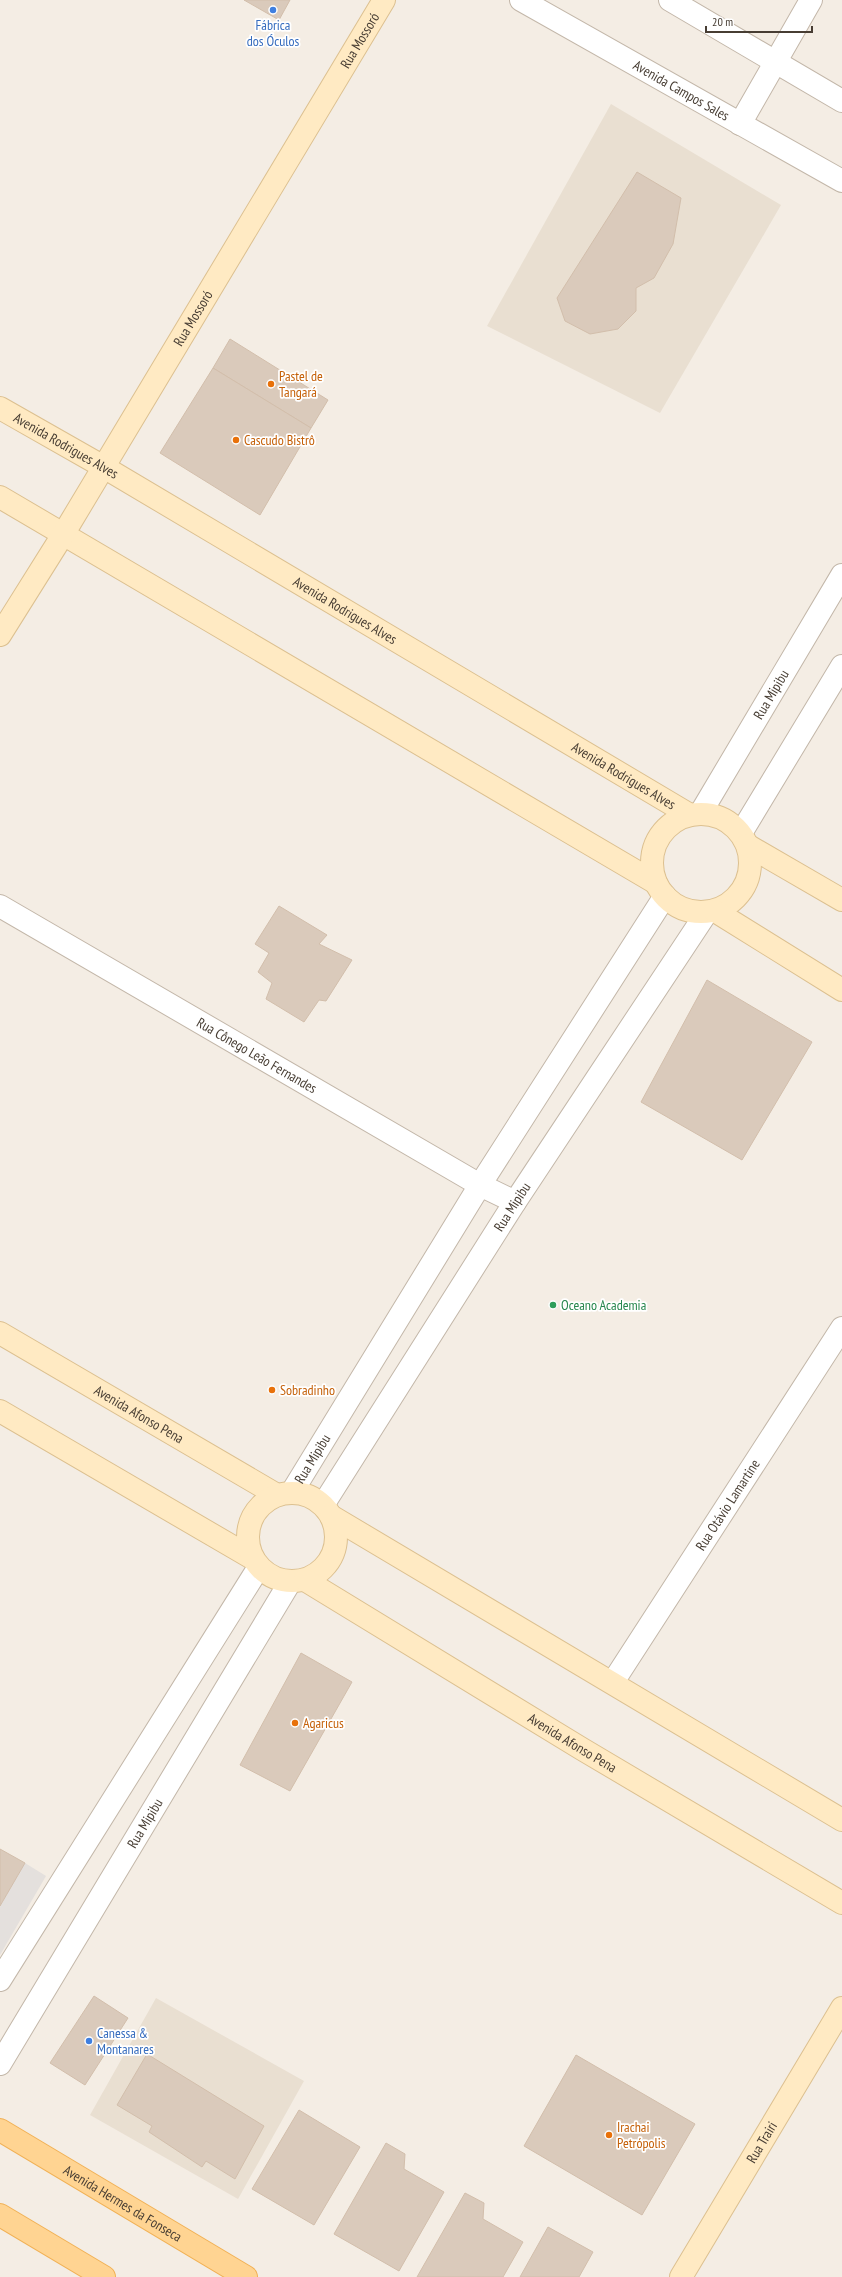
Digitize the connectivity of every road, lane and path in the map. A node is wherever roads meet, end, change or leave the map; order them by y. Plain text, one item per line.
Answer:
1 (384, 0) edge
2 (521, 0) edge
3 (670, 0) edge
4 (811, 0) edge
5 (776, 62) junction
6 (842, 101) edge
7 (740, 124) junction
8 (842, 181) edge
9 (0, 408) edge
10 (102, 466) junction
11 (0, 497) edge
12 (64, 533) junction
13 (842, 575) edge
14 (0, 635) edge
15 (842, 666) edge
16 (695, 814) junction
17 (744, 839) junction
18 (661, 890) junction
19 (842, 900) edge
20 (0, 906) edge
21 (711, 911) junction
22 (842, 990) edge
23 (480, 1184) junction
24 (515, 1202) junction
25 (842, 1328) edge
26 (0, 1333) edge
27 (0, 1411) edge
28 (285, 1494) junction
29 (327, 1510) junction
30 (255, 1563) junction
31 (298, 1581) junction
32 (613, 1682) junction
33 (842, 1820) edge
34 (842, 1903) edge
35 (0, 1980) edge
36 (842, 2008) edge
37 (0, 2064) edge
38 (0, 2130) edge
39 (0, 2215) edge
40 (104, 2277) edge
41 (246, 2277) edge
42 (681, 2277) edge

1 - 10 main road, Rua Mossoró
2 - 7 street, Avenida Campos Sales
3 - 5 street
4 - 5 street
5 - 6 street
5 - 7 street
7 - 8 street, Avenida Campos Sales
9 - 10 main road, Avenida Rodrigues Alves
10 - 12 main road, Rua Mossoró
10 - 16 main road, Avenida Rodrigues Alves
11 - 12 main road
12 - 14 main road, Rua Mossoró
12 - 18 main road
13 - 16 street, Rua Mipibu
15 - 17 street
16 - 17 main road
16 - 18 main road
17 - 19 main road
17 - 21 main road
18 - 21 main road
18 - 23 street, Rua Mipibu
20 - 23 street, Rua Cônego Leão Fernandes
21 - 22 main road
21 - 24 street, Rua Mipibu
23 - 24 street, Rua Cônego Leão Fernandes
23 - 28 street, Rua Mipibu
24 - 29 street, Rua Mipibu
25 - 32 street, Rua Otávio Lamartine
26 - 28 main road, Avenida Afonso Pena
27 - 30 main road
28 - 29 main road
28 - 30 main road
29 - 31 main road
29 - 32 main road
30 - 31 main road
30 - 35 street
31 - 34 main road, Avenida Afonso Pena
31 - 37 street, Rua Mipibu
32 - 33 main road
36 - 42 main road, Rua Trairi
38 - 41 main road, Avenida Hermes da Fonseca
39 - 40 main road

